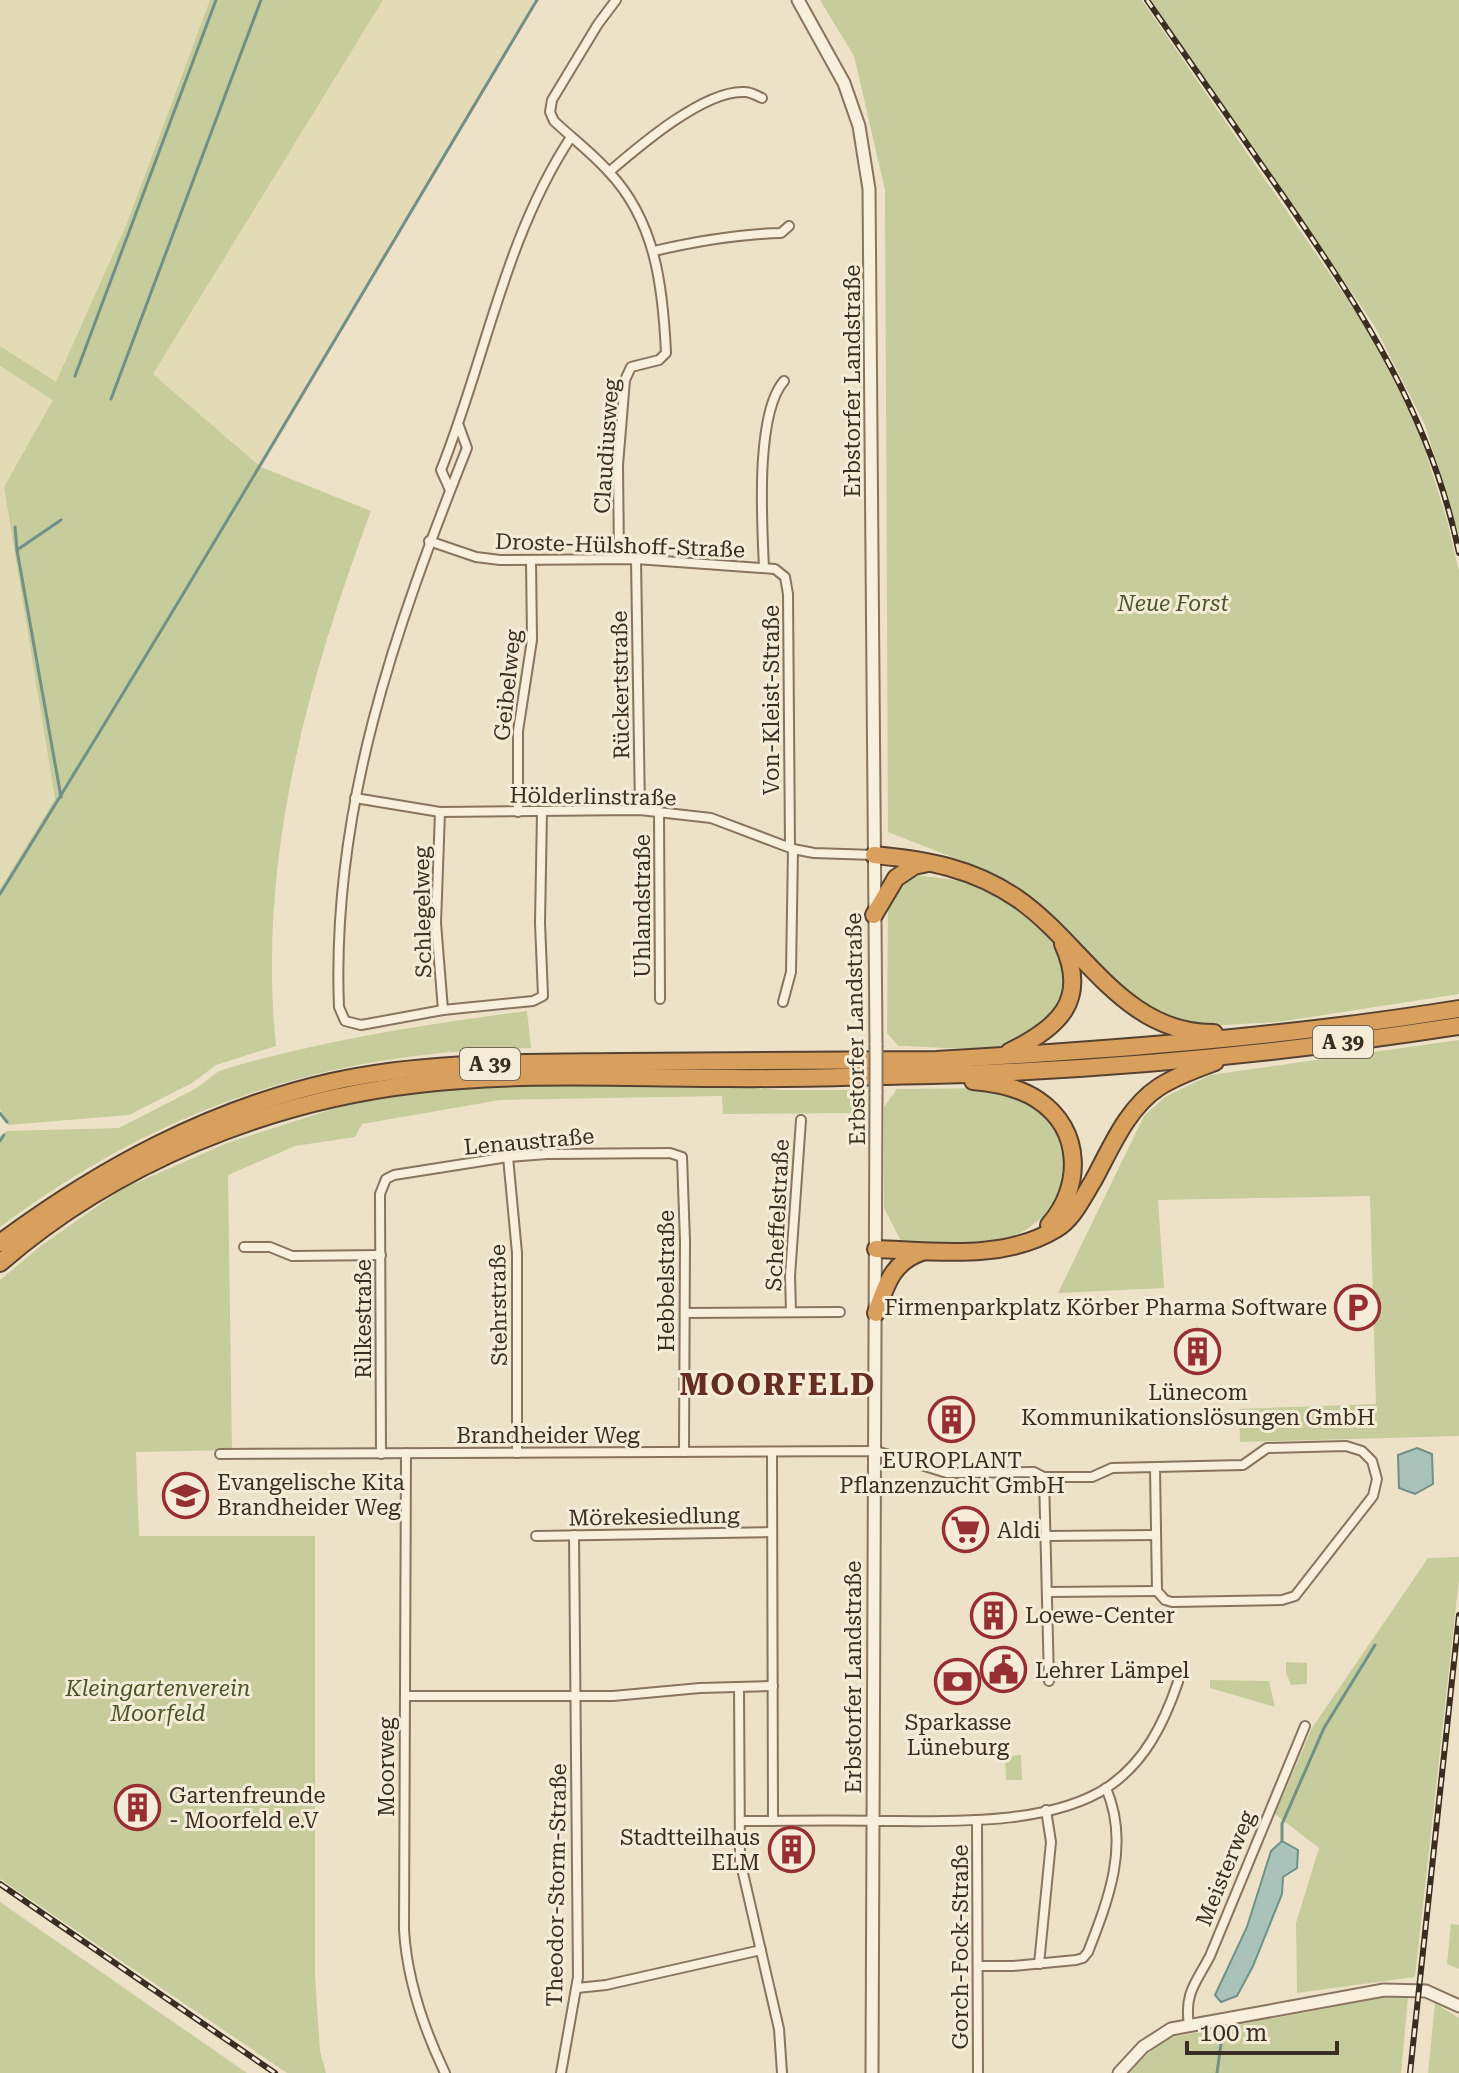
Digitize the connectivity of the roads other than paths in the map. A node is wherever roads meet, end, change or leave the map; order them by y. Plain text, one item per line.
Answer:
1 (616, 0) edge
2 (798, 0) edge
3 (762, 98) dead end
4 (571, 137) junction
5 (609, 172) junction
6 (789, 226) dead end
7 (654, 251) junction
8 (784, 381) dead end
9 (459, 426) junction
10 (450, 490) junction
11 (429, 541) junction
12 (619, 559) junction
13 (636, 559) junction
14 (531, 561) junction
15 (764, 568) junction
16 (355, 798) junction
17 (640, 810) junction
18 (440, 812) junction
19 (518, 812) junction
20 (542, 812) junction
21 (659, 812) junction
22 (791, 848) junction
23 (874, 855) junction
24 (933, 862) junction
25 (874, 915) junction
26 (1057, 932) junction
27 (660, 999) dead end
28 (783, 1002) dead end
29 (443, 1010) junction
30 (1456, 1018) edge
31 (1280, 1034) junction
32 (1231, 1055) junction
33 (1000, 1056) junction
34 (938, 1075) junction
35 (801, 1120) dead end
36 (508, 1157) junction
37 (682, 1157) joint
38 (382, 1185) joint
39 (1039, 1235) junction
40 (0, 1243) edge
41 (244, 1247) dead end
42 (876, 1249) junction
43 (928, 1250) junction
44 (381, 1255) junction
45 (0, 1263) edge
46 (791, 1311) junction
47 (840, 1312) dead end
48 (685, 1313) junction
49 (876, 1313) junction
50 (876, 1451) junction
51 (684, 1452) junction
52 (772, 1452) junction
53 (406, 1453) junction
54 (517, 1453) junction
55 (220, 1454) dead end
56 (381, 1454) junction
57 (1155, 1468) junction
58 (1044, 1477) junction
59 (772, 1532) junction
60 (574, 1535) junction
61 (1156, 1535) junction
62 (536, 1536) dead end
63 (1046, 1536) junction
64 (1157, 1591) junction
65 (1047, 1592) junction
66 (1049, 1681) dead end
67 (1178, 1682) dead end
68 (773, 1686) junction
69 (739, 1687) junction
70 (405, 1696) junction
71 (576, 1696) junction
72 (1305, 1726) dead end
73 (1106, 1788) junction
74 (1046, 1810) junction
75 (740, 1821) junction
76 (773, 1821) junction
77 (872, 1821) junction
78 (977, 1821) junction
79 (761, 1950) junction
80 (1039, 1964) junction
81 (978, 1966) junction
82 (577, 1988) junction
83 (1459, 2006) edge
84 (1189, 2025) junction
85 (445, 2073) edge
86 (561, 2073) edge
87 (782, 2073) edge
88 (872, 2073) edge
89 (978, 2073) edge
90 (1119, 2073) edge

1 - 4 street, Claudiusweg
2 - 23 street, Erbstorfer Landstraße
3 - 5 street
4 - 5 street, Claudiusweg
4 - 9 street
5 - 7 street, Claudiusweg
6 - 7 street
7 - 12 street, Claudiusweg
8 - 15 street
9 - 10 street
9 - 10 street
10 - 11 street
11 - 14 street, Droste-Hülshoff-Straße
11 - 16 street
12 - 13 street, Droste-Hülshoff-Straße
12 - 14 street, Droste-Hülshoff-Straße
13 - 15 street, Droste-Hülshoff-Straße
13 - 17 street, Rückertstraße
14 - 19 street, Geibelweg
15 - 22 street, Von-Kleist-Straße
16 - 18 street, Hölderlinstraße
16 - 29 street
17 - 20 street, Hölderlinstraße
17 - 21 street, Hölderlinstraße
18 - 19 street, Hölderlinstraße
18 - 29 street, Schlegelweg
19 - 20 street, Hölderlinstraße
20 - 29 street
21 - 22 street, Hölderlinstraße
21 - 27 street, Uhlandstraße
22 - 23 street, Hölderlinstraße
22 - 28 street
23 - 24 highway
23 - 25 street, Erbstorfer Landstraße
24 - 25 highway
24 - 26 highway
25 - 42 street, Erbstorfer Landstraße, bridge
26 - 31 highway
26 - 33 highway
30 - 31 highway, A 39
30 - 32 highway, A 39
31 - 33 highway, A 39
32 - 34 highway, A 39
32 - 39 highway
33 - 40 highway, A 39
34 - 39 highway
34 - 45 highway, A 39
35 - 46 street, Scheffelstraße
36 - 37 street, Lenaustraße
36 - 38 street, Lenaustraße
36 - 54 street, Stehrstraße
37 - 48 street, Hebbelstraße
38 - 44 street, Rilkestraße
39 - 43 highway
41 - 44 street
42 - 43 highway
42 - 49 street, Erbstorfer Landstraße
43 - 49 highway
44 - 56 street, Rilkestraße
46 - 47 street, Scheffelstraße
46 - 48 street, Scheffelstraße
48 - 51 street, Hebbelstraße
49 - 50 street, Erbstorfer Landstraße
50 - 52 street, Brandheider Weg
50 - 58 street, Brandheider Weg
50 - 77 street, Erbstorfer Landstraße
51 - 52 street, Brandheider Weg
51 - 54 street, Brandheider Weg
52 - 59 street, Mörekesiedlung
53 - 54 street, Brandheider Weg
53 - 56 street, Brandheider Weg
53 - 70 street, Moorweg
55 - 56 street, Brandheider Weg
57 - 58 street, Brandheider Weg
57 - 61 street
57 - 64 street, Brandheider Weg
58 - 63 street
59 - 60 street, Mörekesiedlung
59 - 68 street, Mörekesiedlung
60 - 62 street, Mörekesiedlung
60 - 71 street, Theodor-Storm-Straße
61 - 63 street
61 - 64 street
63 - 65 street
64 - 65 street
65 - 66 street
67 - 73 street
68 - 69 street
68 - 76 street, Mörekesiedlung
69 - 71 street
69 - 75 street
70 - 71 street
70 - 85 street, Moorweg
71 - 82 street, Theodor-Storm-Straße
72 - 84 street, Meisterweg
73 - 74 street
73 - 80 street
74 - 78 street
74 - 80 street
75 - 76 street
75 - 79 street
76 - 77 street
77 - 78 street
77 - 88 street, Erbstorfer Landstraße
78 - 81 street, Gorch-Fock-Straße
79 - 82 street
79 - 87 street
80 - 81 street
81 - 89 street, Gorch-Fock-Straße
82 - 86 street, Theodor-Storm-Straße
83 - 84 street
84 - 90 street

